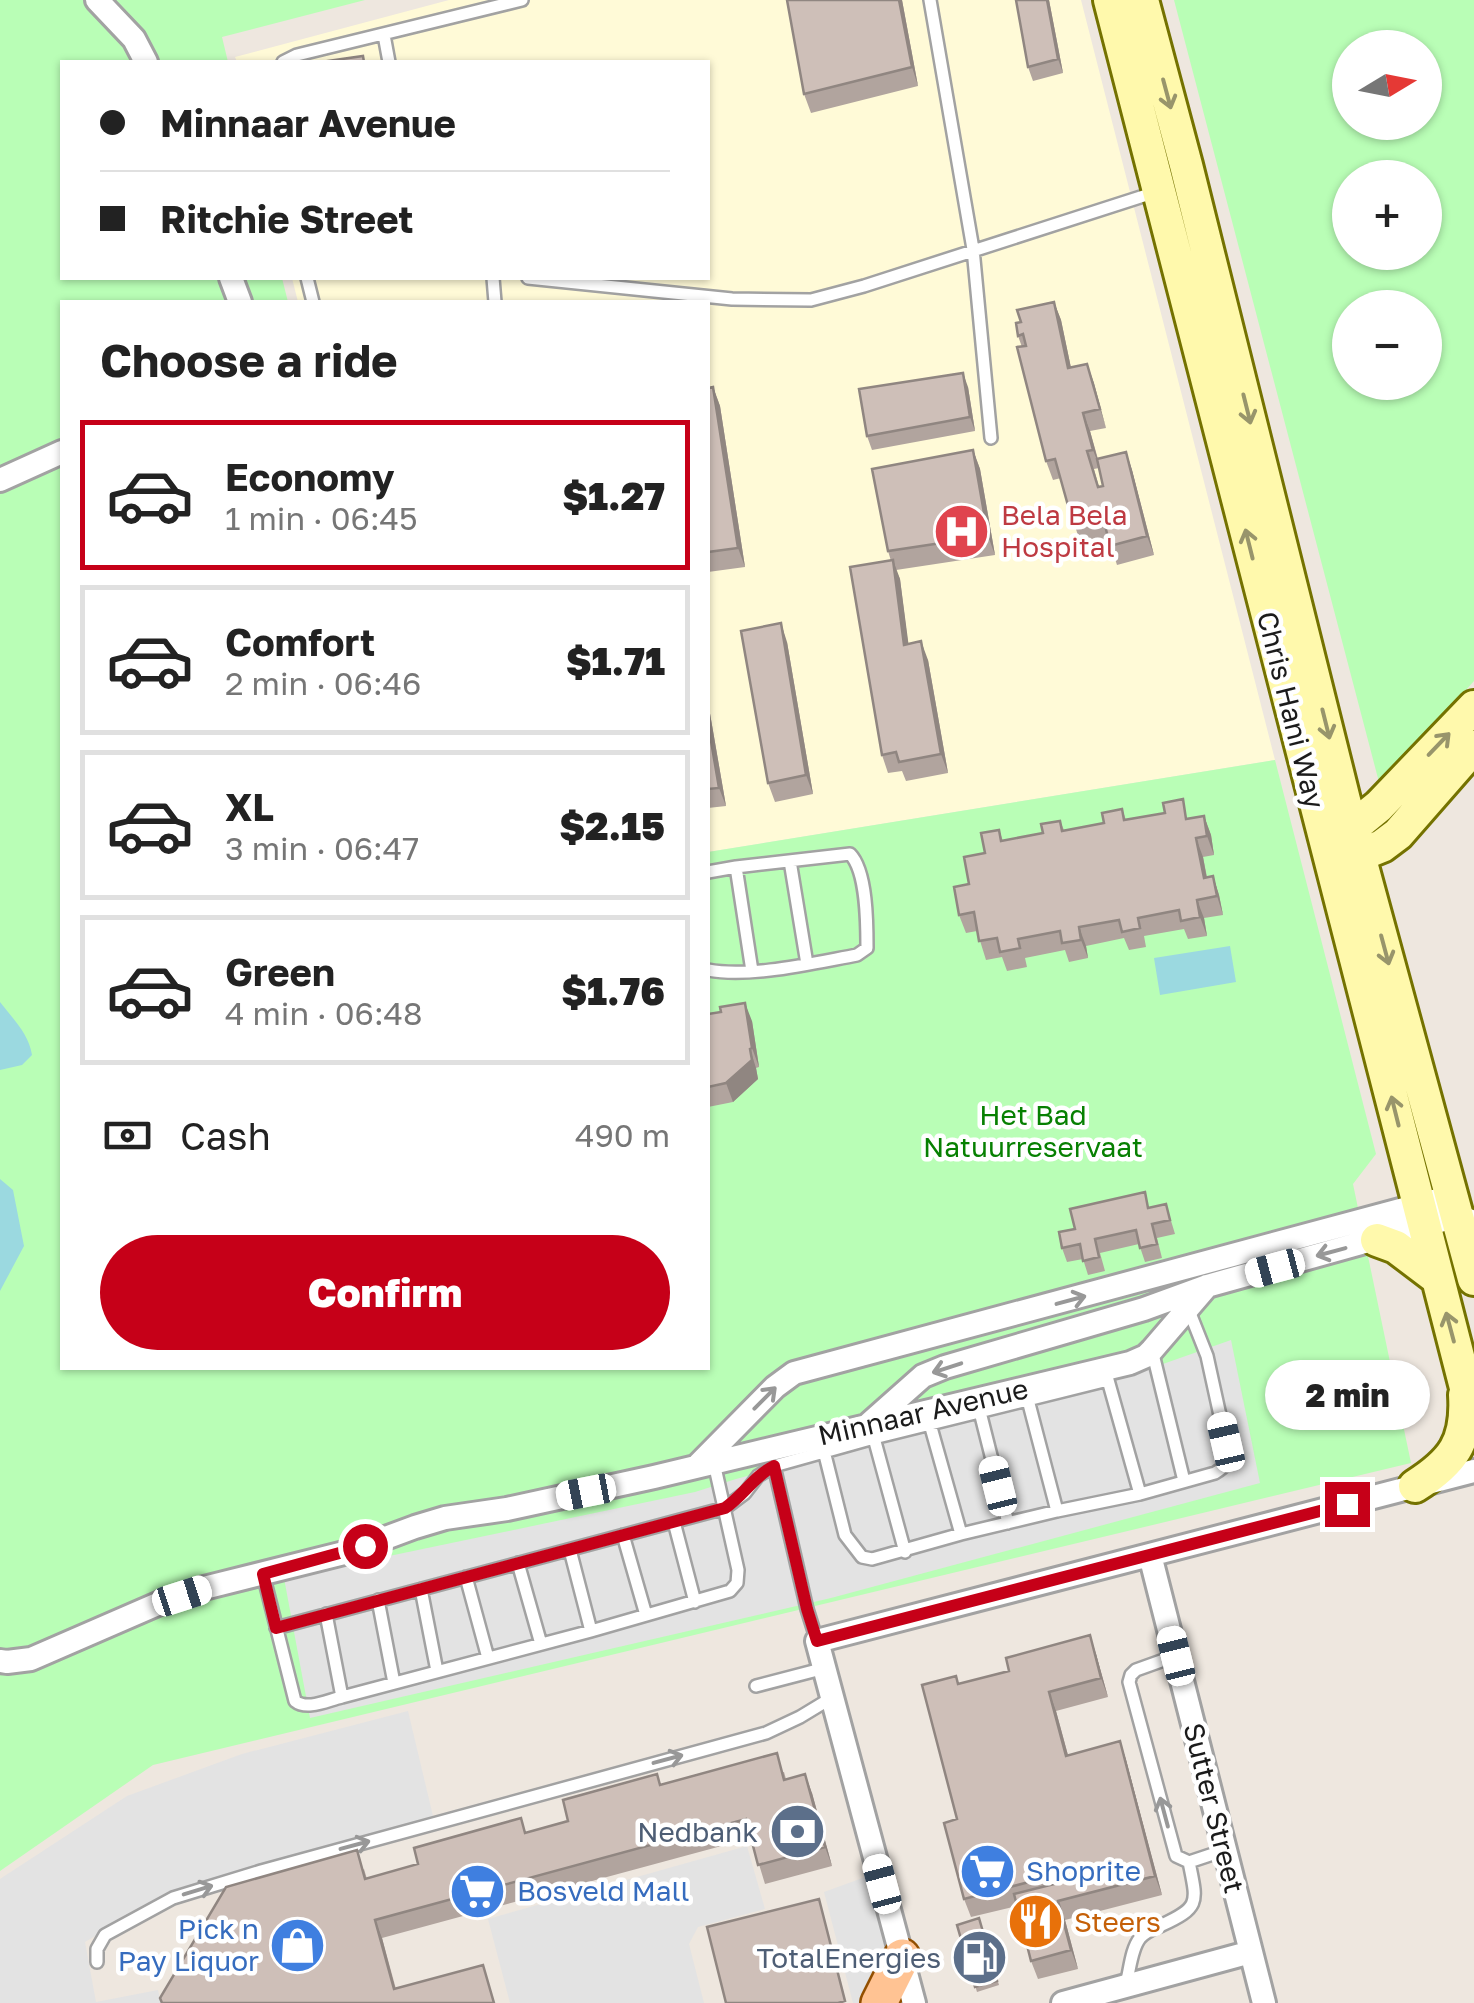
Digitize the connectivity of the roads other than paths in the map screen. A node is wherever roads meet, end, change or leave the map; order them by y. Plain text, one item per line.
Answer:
1 (97, 0) edge
2 (522, 0) edge
3 (930, 0) edge
4 (1110, 0) edge
5 (1142, 0) edge
6 (384, 35) junction
7 (145, 60) edge
8 (287, 60) edge
9 (389, 60) edge
10 (1174, 187) junction
11 (974, 249) junction
12 (547, 280) edge
13 (991, 438) dead end
14 (60, 453) edge
15 (0, 480) edge
16 (1474, 707) edge
17 (1474, 747) edge
18 (1342, 848) junction
19 (790, 860) junction
20 (736, 867) junction
21 (710, 872) edge
22 (807, 964) junction
23 (710, 970) edge
24 (752, 971) junction
25 (1461, 1212) edge
26 (1422, 1216) junction
27 (1377, 1240) junction
28 (1437, 1278) junction
29 (1474, 1279) edge
30 (1207, 1286) junction
31 (1187, 1308) junction
32 (1152, 1350) junction
33 (1106, 1374) junction
34 (1463, 1376) junction
35 (1028, 1400) junction
36 (980, 1412) junction
37 (1474, 1419) edge
38 (930, 1424) junction
39 (871, 1432) junction
40 (824, 1451) junction
41 (705, 1464) junction
42 (774, 1466) junction
43 (1474, 1471) edge
44 (1184, 1480) junction
45 (1416, 1486) junction
46 (1140, 1494) junction
47 (725, 1508) junction
48 (1057, 1510) junction
49 (674, 1522) junction
50 (1008, 1523) junction
51 (962, 1534) junction
52 (623, 1536) junction
53 (570, 1550) junction
54 (906, 1552) junction
55 (1150, 1555) junction
56 (518, 1563) junction
57 (263, 1574) junction
58 (466, 1577) junction
59 (421, 1589) junction
60 (378, 1600) junction
61 (695, 1602) junction
62 (326, 1614) junction
63 (646, 1615) junction
64 (276, 1628) junction
65 (591, 1631) junction
66 (817, 1641) junction
67 (540, 1644) junction
68 (1176, 1656) junction
69 (488, 1658) junction
70 (0, 1661) edge
71 (825, 1668) junction
72 (438, 1671) junction
73 (394, 1683) junction
74 (756, 1686) dead end
75 (342, 1697) junction
76 (833, 1697) junction
77 (1225, 1850) junction
78 (1190, 1862) junction
79 (1251, 1952) junction
80 (902, 1957) junction
81 (97, 1962) dead end
82 (1126, 1986) junction
83 (878, 2003) edge
84 (914, 2003) edge
85 (1063, 2003) edge
86 (1264, 2003) edge

1 - 7 street
2 - 6 lane
3 - 11 lane
4 - 10 main road, Chris Hani Way
5 -> 10 main road, Chris Hani Way
6 - 8 lane
6 - 9 lane
10 - 11 lane
10 - 18 main road, Chris Hani Way
11 - 12 lane
11 - 13 lane
14 - 15 street
18 -> 16 main road
17 - 18 main road
18 -> 25 main road, Chris Hani Way
26 -> 18 main road, Chris Hani Way
19 - 20 lane
19 - 22 lane
19 - 22 lane
20 - 21 lane
20 - 24 lane
22 - 24 lane
23 - 24 lane
25 - 26 street
25 - 29 main road, Chris Hani Way
26 - 27 street
26 - 28 main road, Chris Hani Way
41 -> 26 street
27 - 28 main road
27 -> 30 street
34 -> 28 main road, Chris Hani Way
30 - 31 street, Minnaar Avenue
30 -> 39 street
31 - 32 street, Minnaar Avenue
31 - 44 lane
32 - 33 street, Minnaar Avenue
32 - 44 lane
33 - 35 lane
33 - 39 street, Minnaar Avenue
33 - 46 lane
34 - 37 main road, Chris Hani Way
34 - 45 main road
35 - 36 lane
35 - 48 lane
36 - 38 lane
36 - 50 lane
38 - 39 lane
38 - 51 lane
39 - 40 lane
39 - 41 street, Minnaar Avenue
39 - 54 lane
40 - 42 lane
40 - 54 lane
41 - 47 lane
41 - 57 street, Minnaar Avenue
42 - 47 lane
42 - 66 lane
43 - 45 street
44 - 46 lane
45 - 55 street
46 - 48 lane
47 - 49 lane
47 - 61 lane
48 - 50 lane
49 - 52 lane
49 - 61 lane
50 - 51 lane
51 - 54 lane
52 - 53 lane
52 - 63 lane
53 - 56 lane
53 - 65 lane
55 - 66 street
55 - 68 street, Sutter Street
56 - 58 lane
56 - 67 lane
57 - 64 lane
57 - 70 street, Minnaar Avenue
58 - 59 lane
58 - 69 lane
59 - 60 lane
59 - 72 lane
60 - 62 lane
60 - 73 lane
61 - 63 lane
62 - 64 lane
62 - 75 lane
63 - 65 lane
64 - 75 lane
65 - 67 lane
66 - 71 street
67 - 69 lane
68 - 77 street, Sutter Street
78 -> 68 lane
69 - 72 lane
71 - 74 lane
71 - 76 street
72 - 73 lane
73 - 75 lane
76 - 80 street
81 -> 76 lane
77 - 78 lane
77 - 79 street, Sutter Street
78 - 82 lane
79 - 82 street
79 - 86 street, Sutter Street
80 - 83 main road
80 - 84 street
82 - 85 street

